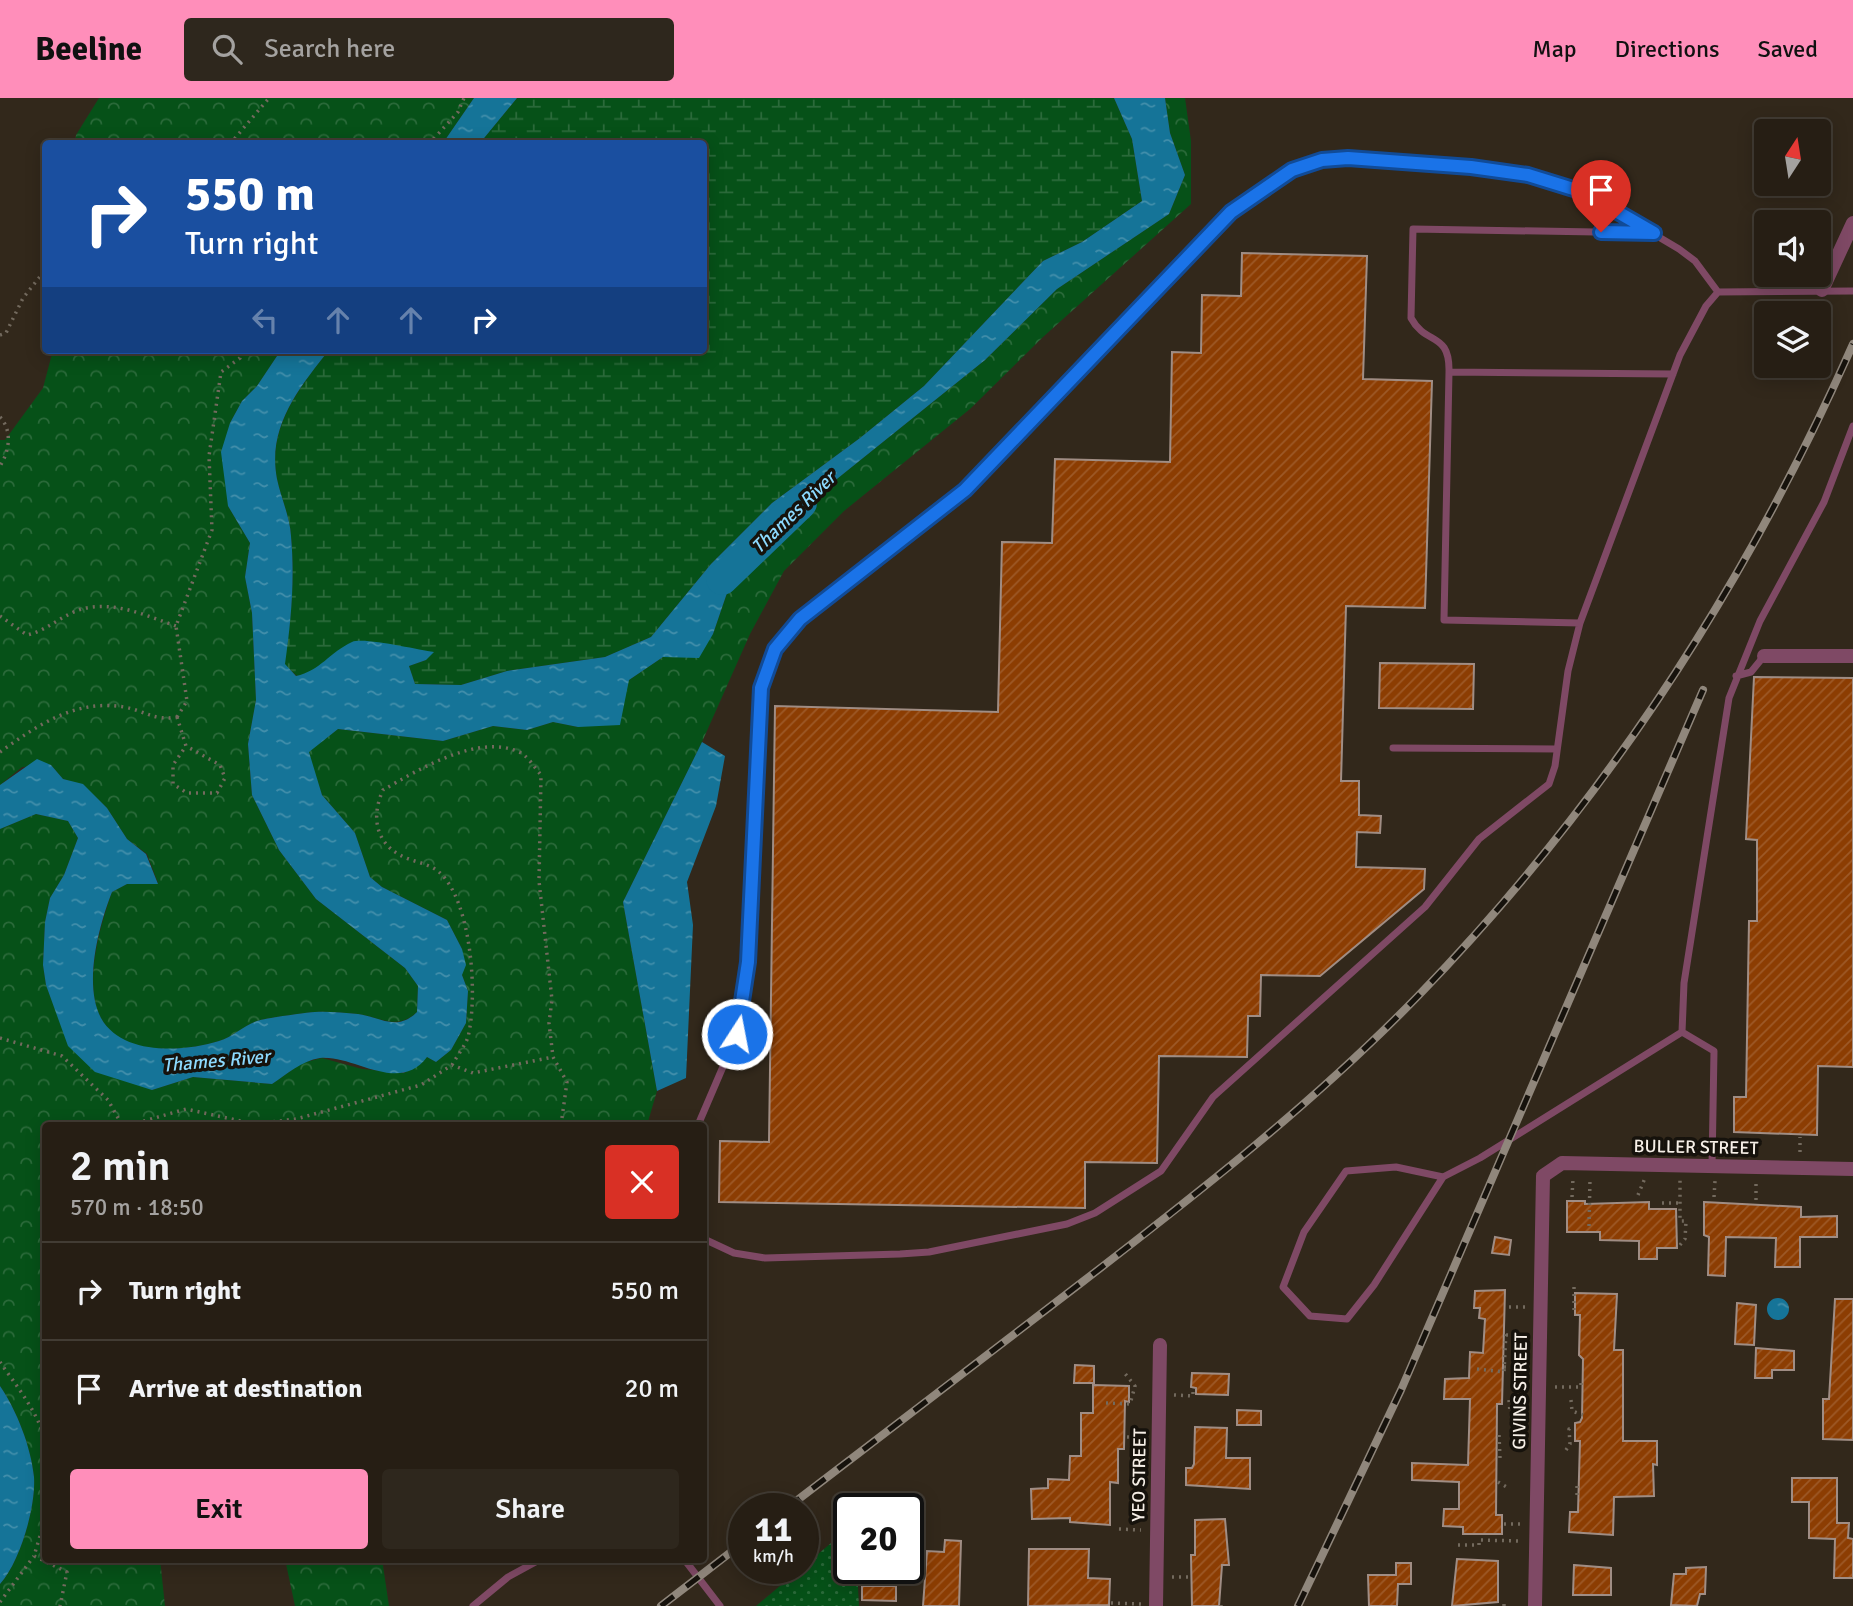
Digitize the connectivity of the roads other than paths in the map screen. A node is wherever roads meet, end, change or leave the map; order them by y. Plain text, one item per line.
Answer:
1 (1853, 223) edge
2 (1654, 233) junction
3 (1822, 290) junction
4 (1853, 291) edge
5 (1718, 292) junction
6 (1448, 372) junction
7 (1673, 374) junction
8 (1853, 426) edge
9 (1580, 623) junction
10 (1764, 656) joint
11 (1853, 656) edge
12 (1736, 676) junction
13 (1393, 748) dead end
14 (1557, 749) junction
15 (1682, 1032) junction
16 (699, 1122) edge
17 (1853, 1169) edge
18 (1714, 1172) junction
19 (1543, 1176) joint
20 (1443, 1177) junction
21 (707, 1240) edge
22 (1160, 1345) dead end
23 (534, 1563) edge
24 (687, 1563) edge
25 (1150, 1605) edge
26 (473, 1606) edge
27 (720, 1606) edge
28 (1535, 1606) edge

1 - 3 street
2 - 5 lane
2 - 6 lane
2 - 16 lane
3 - 4 lane
3 - 5 lane
5 - 7 lane
6 - 7 lane
6 - 9 lane
7 - 9 lane
8 - 12 lane
9 - 14 lane
10 - 11 street
10 - 12 lane
12 - 15 lane
13 - 14 lane
14 - 21 lane
15 - 18 lane
15 - 20 lane
17 - 18 street, BULLER STREET
18 - 19 street, BULLER STREET
19 - 28 street, GIVINS STREET
20 - 20 lane
22 - 25 street, YEO STREET
23 - 26 lane
24 - 27 lane

